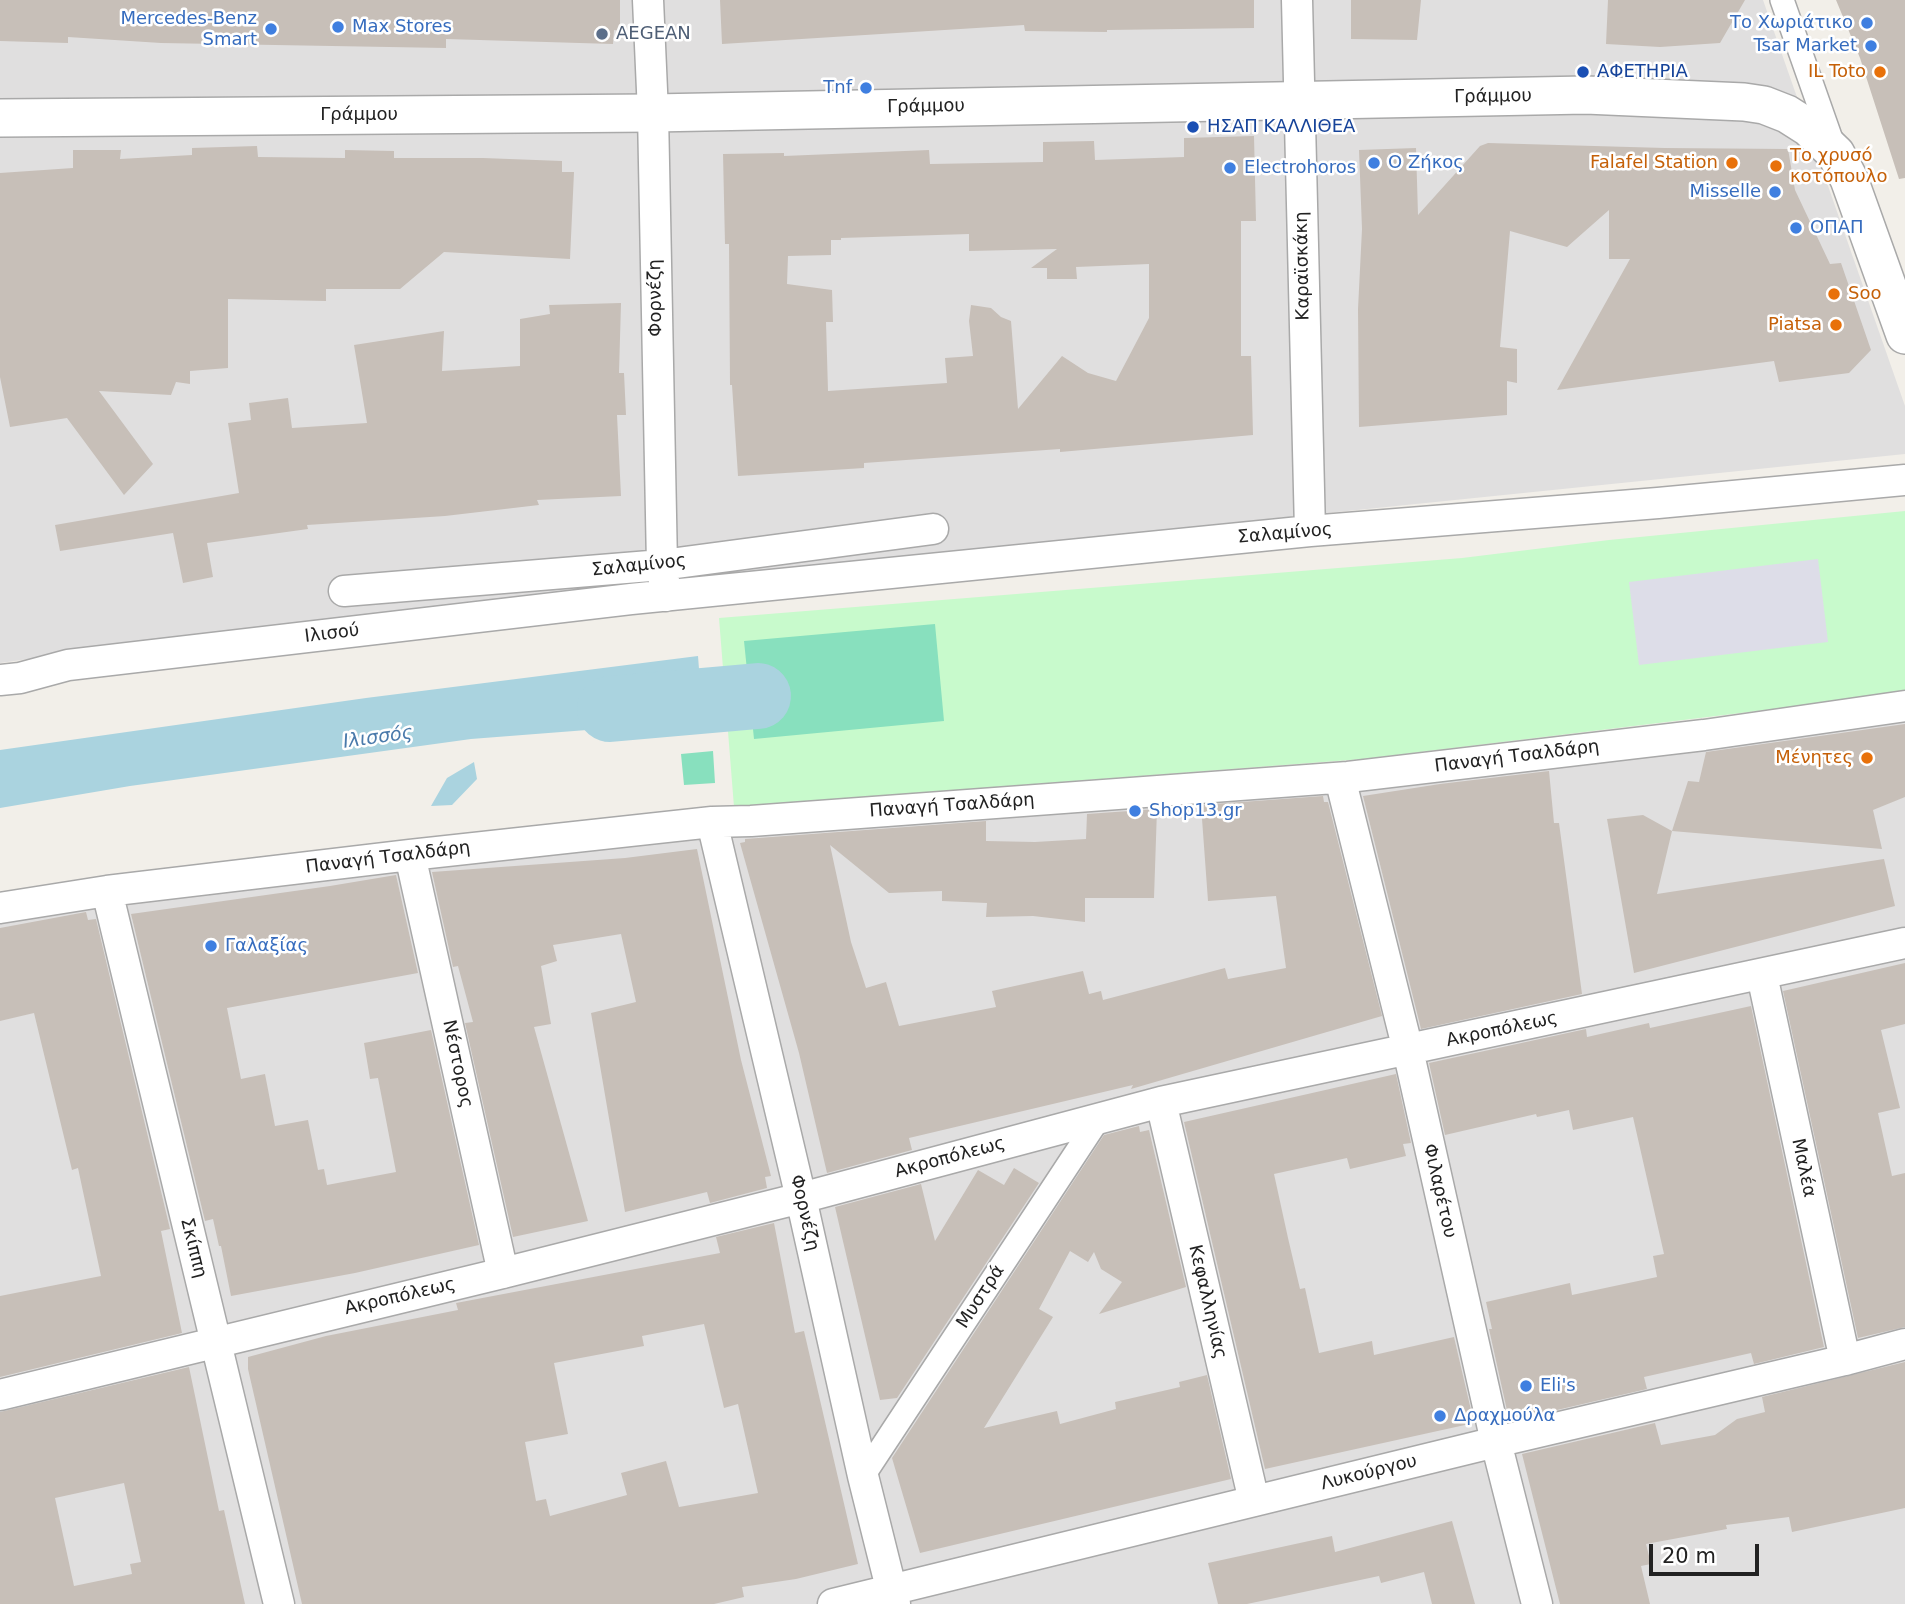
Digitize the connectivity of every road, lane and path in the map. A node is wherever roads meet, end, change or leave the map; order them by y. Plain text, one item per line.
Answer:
1 (648, 0) edge
2 (1297, 0) edge
3 (1782, 0) edge
4 (1299, 100) junction
5 (653, 113) junction
6 (0, 118) edge
7 (1836, 154) junction
8 (1899, 299) edge
9 (1905, 335) edge
10 (1905, 480) edge
11 (933, 529) dead end
12 (1310, 531) junction
13 (662, 565) junction
14 (344, 591) dead end
15 (666, 596) junction
16 (0, 680) edge
17 (1905, 706) edge
18 (1340, 778) junction
19 (712, 822) junction
20 (410, 855) junction
21 (107, 891) junction
22 (0, 908) edge
23 (1905, 943) edge
24 (1762, 975) junction
25 (1408, 1050) junction
26 (1161, 1102) junction
27 (1099, 1118) junction
28 (801, 1198) junction
29 (503, 1273) junction
30 (216, 1341) junction
31 (1905, 1344) edge
32 (1845, 1360) junction
33 (0, 1395) edge
34 (1496, 1441) junction
35 (863, 1476) junction
36 (1254, 1501) junction
37 (893, 1597) edge
38 (279, 1604) edge
39 (833, 1604) edge
40 (1537, 1604) edge

1 - 5 street, Φορνέζη
2 - 4 street, Καραϊσκάκη
3 - 7 street
4 - 5 street, Γράμμου
4 - 7 street, Γράμμου
4 - 12 street, Καραϊσκάκη
5 - 6 street, Γράμμου
5 - 13 street, Φορνέζη
7 - 8 street
8 - 9 street
10 - 12 street, Σαλαμίνος
11 - 13 street, Σαλαμίνος
12 - 15 street, Σαλαμίνος
13 - 14 street, Σαλαμίνος
13 - 15 street, Φορνέζη
15 - 16 street, Ιλισού
17 - 18 street, Παναγή Τσαλδάρη
18 - 19 street, Παναγή Τσαλδάρη
18 - 25 street, Φιλαρέτου
19 - 20 street, Παναγή Τσαλδάρη
19 - 28 street, Φορνέζη
20 - 21 street, Παναγή Τσαλδάρη
20 - 29 street, Νέστορος
21 - 22 street, Παναγή Τσαλδάρη
21 - 30 street, Σκίππη
23 - 24 street, Ακροπόλεως
24 - 25 street, Ακροπόλεως
24 - 32 street, Μαλέα
25 - 26 street, Ακροπόλεως
25 - 34 street, Φιλαρέτου
26 - 27 street, Ακροπόλεως
26 - 36 street, Κεφαλληνίας
27 - 28 street, Ακροπόλεως
27 - 35 street, Μυστρά
28 - 29 street, Ακροπόλεως
28 - 35 street, Φορνέζη
29 - 30 street, Ακροπόλεως
30 - 33 street, Ακροπόλεως
30 - 38 street, Σκίππη
31 - 32 street, Λυκούργου
32 - 34 street, Λυκούργου
34 - 36 street, Λυκούργου
34 - 40 street, Φιλαρέτου
35 - 37 street, Φορνέζη
36 - 37 street, Λυκούργου
37 - 39 street, Λυκούργου

